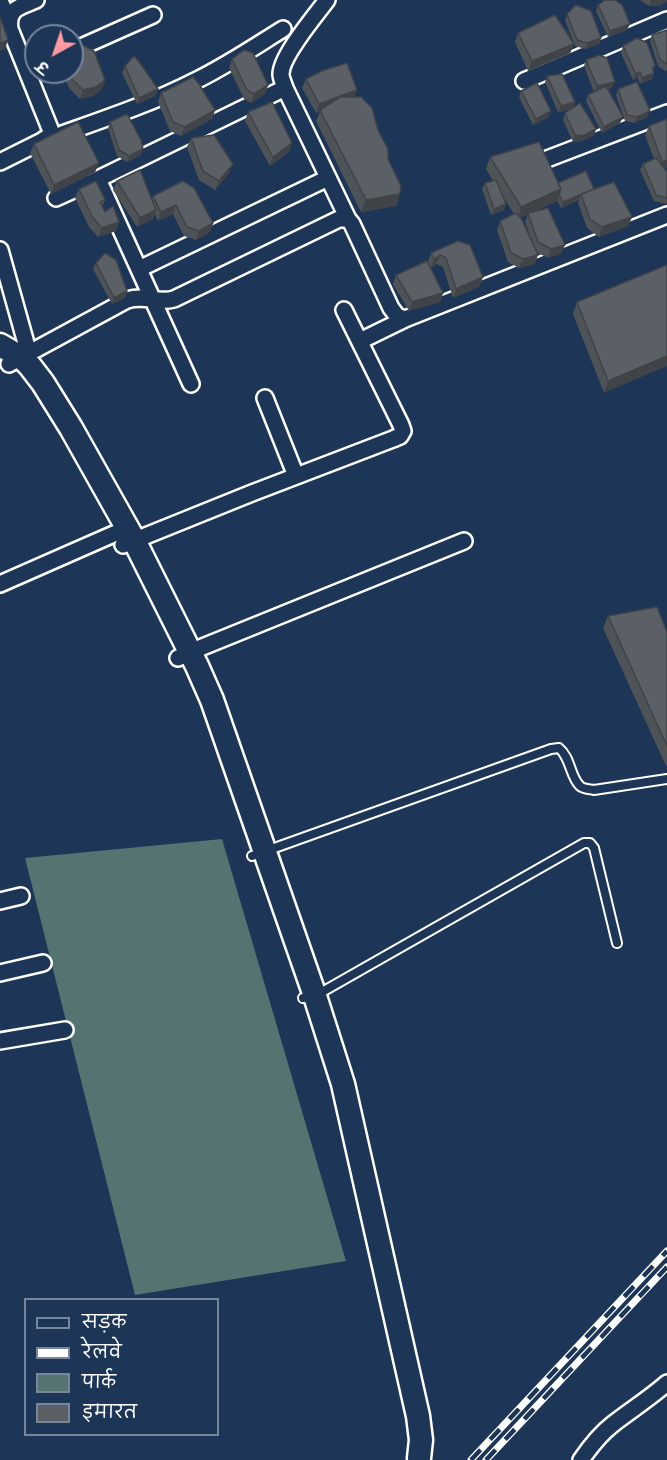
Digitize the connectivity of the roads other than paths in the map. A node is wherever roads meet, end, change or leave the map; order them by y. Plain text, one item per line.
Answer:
1 (36, 0) edge
2 (327, 0) edge
3 (0, 1) edge
4 (153, 15) dead end
5 (9, 20) junction
6 (667, 20) edge
7 (283, 29) dead end
8 (84, 46) edge
9 (24, 54) edge
10 (524, 81) dead end
11 (37, 84) edge
12 (285, 88) junction
13 (667, 113) edge
14 (42, 141) junction
15 (547, 159) edge
16 (0, 162) edge
17 (328, 178) junction
18 (98, 179) junction
19 (56, 198) dead end
20 (667, 215) edge
21 (348, 219) junction
22 (0, 250) edge
23 (139, 269) junction
24 (152, 299) junction
25 (344, 310) dead end
26 (405, 319) junction
27 (360, 341) junction
28 (12, 356) edge
29 (191, 384) dead end
30 (264, 398) dead end
31 (296, 476) junction
32 (124, 539) junction
33 (464, 541) dead end
34 (0, 584) edge
35 (184, 655) junction
36 (667, 779) edge
37 (258, 854) junction
38 (21, 896) dead end
39 (1, 898) edge
40 (616, 943) dead end
41 (43, 963) dead end
42 (0, 973) edge
43 (309, 997) junction
44 (66, 1030) dead end
45 (0, 1041) edge
46 (667, 1383) edge
47 (420, 1459) edge
48 (581, 1460) edge

1 - 5 street
2 - 12 street
3 - 5 street
4 - 8 street
5 - 9 street
6 - 10 street
7 - 14 street
11 - 14 street
12 - 17 street
12 - 18 street
13 - 15 street
14 - 16 street
17 - 21 street
17 - 23 street
18 - 19 street
18 - 23 street
20 - 26 street
21 - 24 street
21 - 26 street
22 - 28 street
23 - 24 street
24 - 28 street
24 - 29 street
25 - 27 street
26 - 27 street
27 - 31 street
28 - 32 main road
30 - 31 street
31 - 32 street
32 - 34 street
32 - 35 main road
33 - 35 street
35 - 37 main road
36 - 37 lane
37 - 43 main road
38 - 39 street
40 - 43 lane
41 - 42 street
43 - 47 main road
44 - 45 street
46 - 48 street

